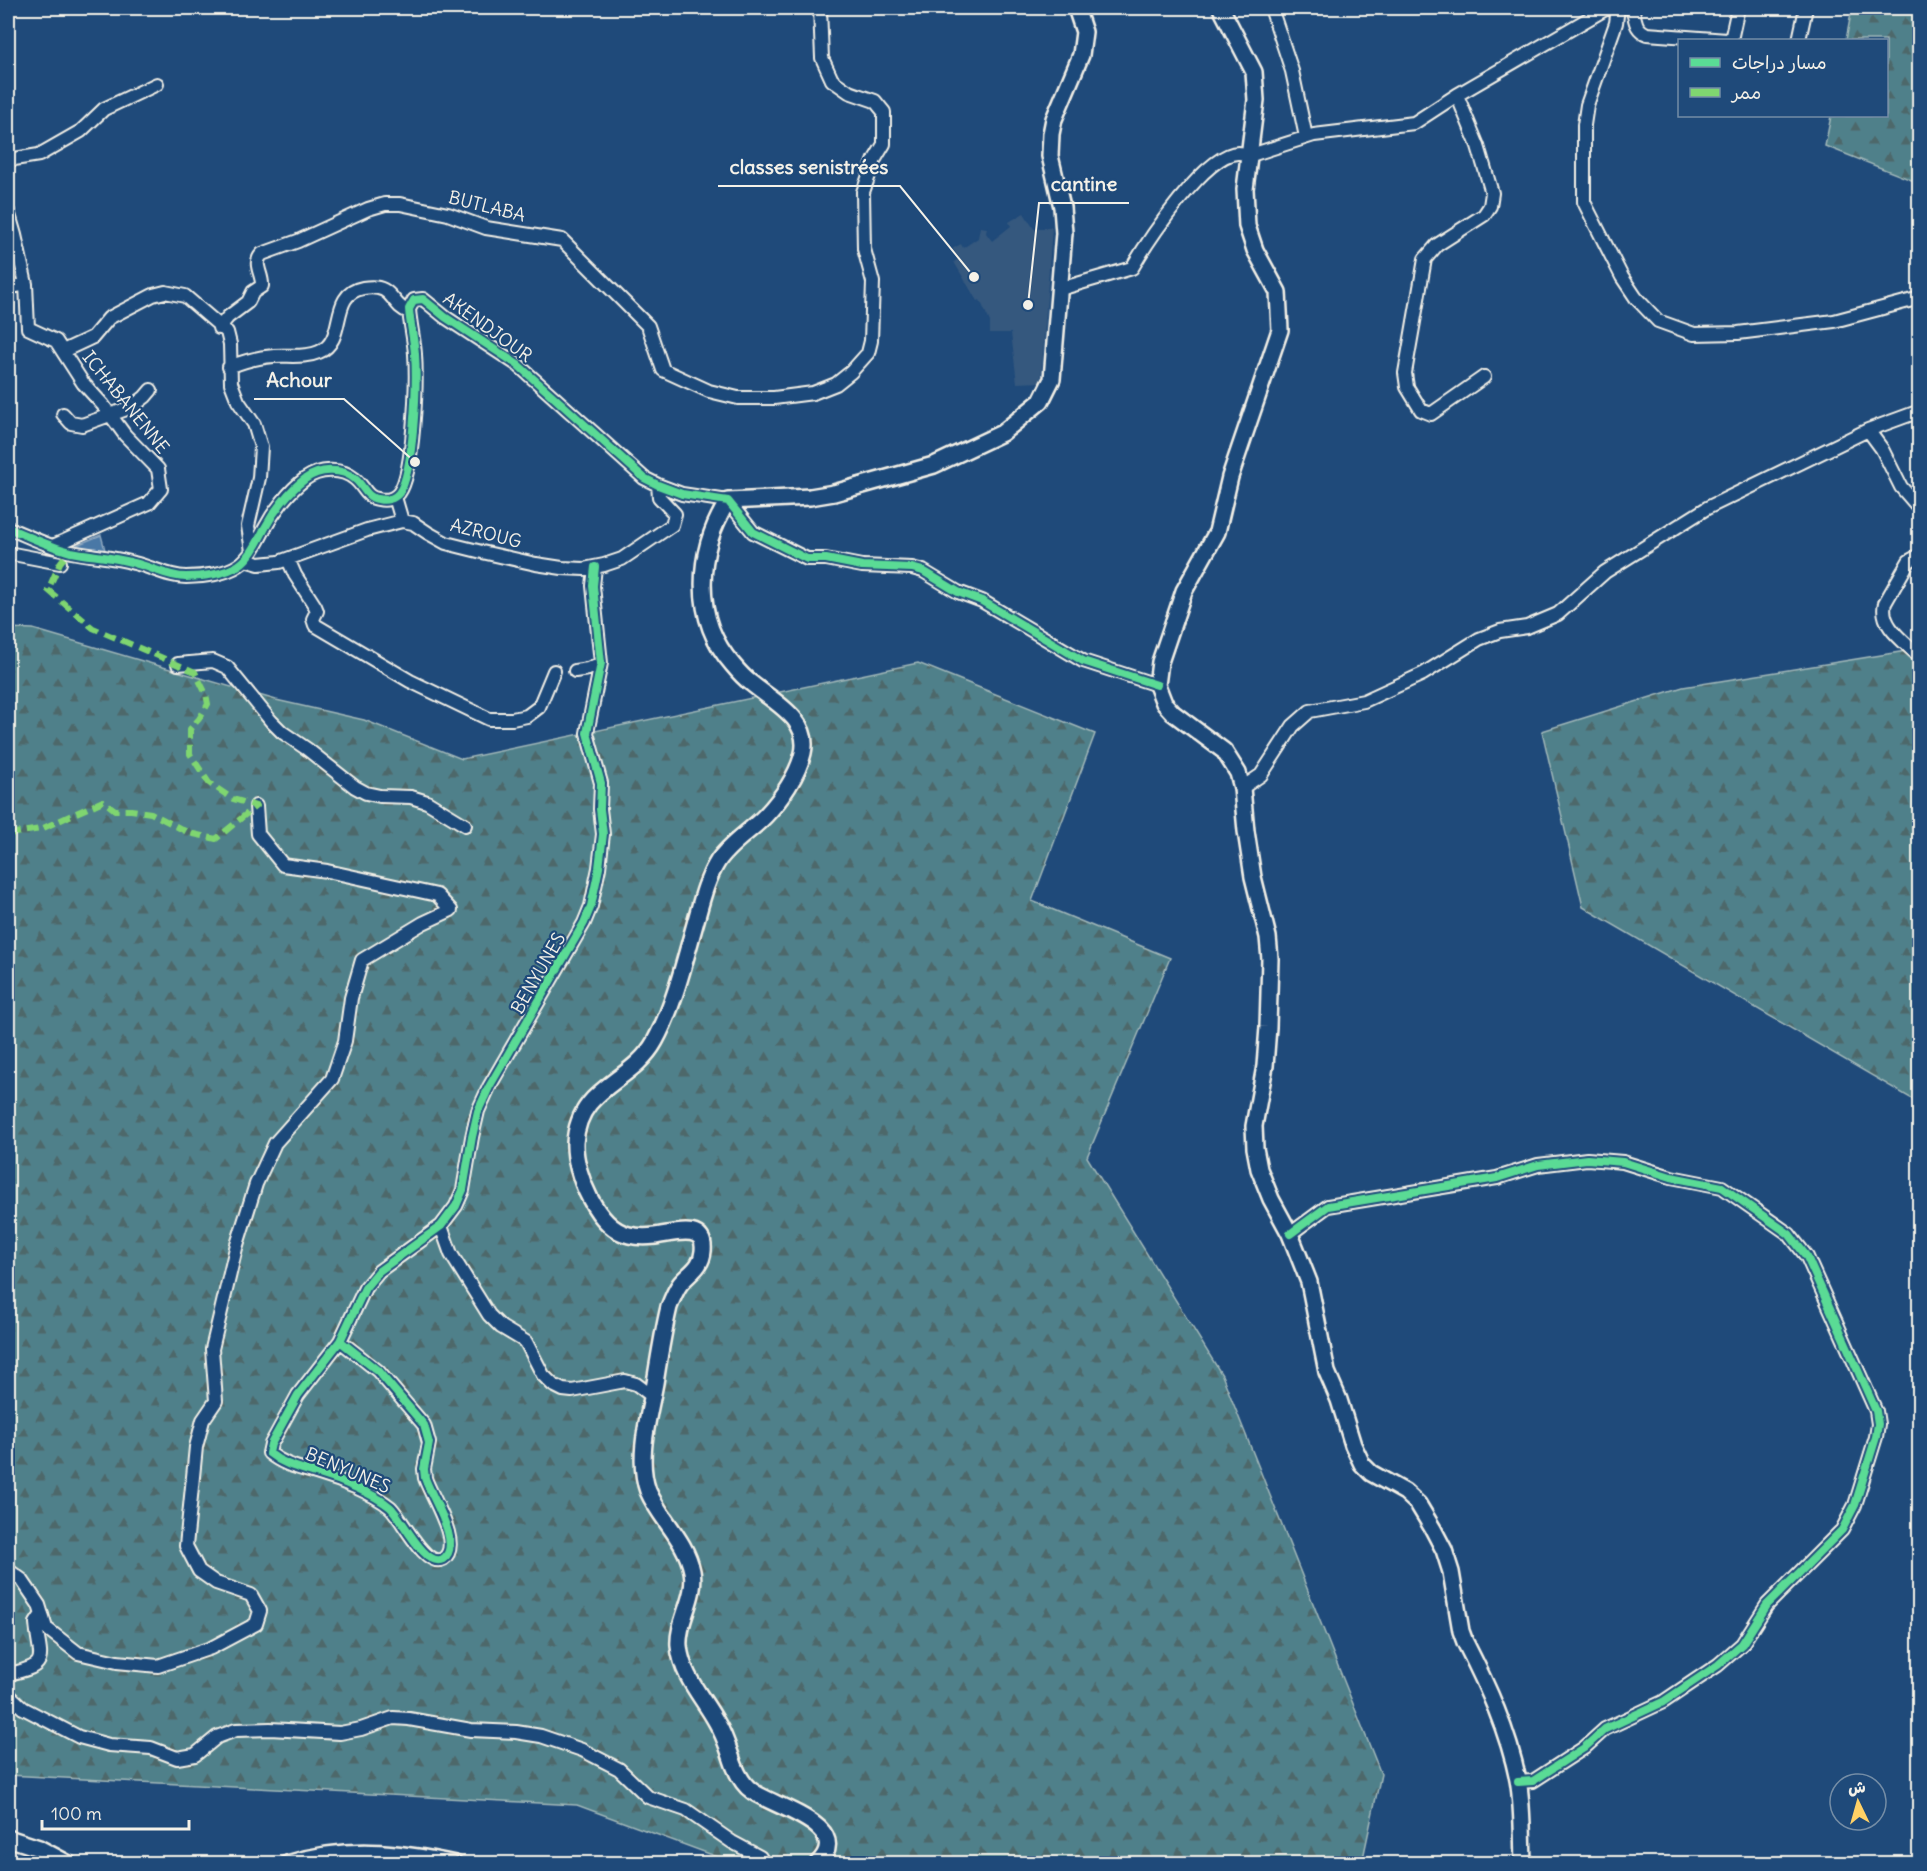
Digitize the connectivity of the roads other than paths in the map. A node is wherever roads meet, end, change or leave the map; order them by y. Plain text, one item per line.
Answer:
1 (820, 8) edge
2 (1076, 8) edge
3 (1221, 8) edge
4 (1271, 8) edge
5 (1607, 8) edge
6 (1618, 8) edge
7 (1632, 8) edge
8 (1738, 8) edge
9 (1806, 8) edge
10 (1715, 39) edge
11 (1729, 39) edge
12 (1799, 39) edge
13 (157, 84) dead end
14 (1457, 95) junction
15 (1306, 137) junction
16 (1248, 156) junction
17 (8, 160) edge
18 (8, 211) edge
19 (26, 284) junction
20 (8, 288) edge
21 (1060, 289) junction
22 (1920, 298) edge
23 (409, 312) junction
24 (219, 328) junction
25 (63, 351) junction
26 (229, 367) junction
27 (1484, 377) dead end
28 (151, 390) dead end
29 (1920, 411) edge
30 (63, 414) dead end
31 (110, 415) junction
32 (1869, 430) junction
33 (658, 485) junction
34 (394, 497) junction
35 (728, 501) junction
36 (1920, 509) edge
37 (402, 521) junction
38 (8, 528) edge
39 (53, 546) junction
40 (8, 553) edge
41 (1920, 555) edge
42 (249, 556) junction
43 (288, 559) junction
44 (60, 563) dead end
45 (595, 567) junction
46 (1920, 657) edge
47 (601, 663) junction
48 (178, 664) dead end
49 (554, 671) dead end
50 (575, 671) dead end
51 (1157, 686) junction
52 (1242, 788) junction
53 (256, 806) dead end
54 (465, 825) dead end
55 (441, 1226) junction
56 (1290, 1234) junction
57 (340, 1341) junction
58 (652, 1396) junction
59 (8, 1570) edge
60 (42, 1614) junction
61 (8, 1674) edge
62 (8, 1694) edge
63 (1518, 1782) junction
64 (8, 1838) edge
65 (69, 1863) edge
66 (287, 1863) edge
67 (455, 1863) edge
68 (764, 1863) edge
69 (817, 1863) edge
70 (1523, 1863) edge

1 - 24 street, BUTLABA
2 - 21 main road
3 - 16 main road
4 - 15 street
5 - 14 street
6 - 22 street
7 - 10 street
8 - 11 street
9 - 12 street
13 - 17 street
14 - 15 street
14 - 27 street
15 - 16 street
16 - 21 street
16 - 51 main road
18 - 19 street, ICHABANENNE
19 - 20 street
19 - 25 street, ICHABANENNE
21 - 35 main road
23 - 26 street
23 - 33 street, AKENDJOUR
23 - 34 street
24 - 25 street
24 - 26 street
25 - 31 street, ICHABANENNE
26 - 42 street
28 - 31 street
29 - 32 street
30 - 31 street
31 - 39 street, ICHABANENNE
32 - 36 street
32 - 52 street
33 - 35 street, AKENDJOUR
33 - 45 street, AZROUG
34 - 37 street
34 - 42 street
35 - 51 street
35 - 58 main road
37 - 43 street
37 - 45 street, AZROUG
38 - 39 street
39 - 42 street
40 - 44 street
41 - 46 street
42 - 43 street
43 - 49 street
45 - 47 street, BENYUNES
47 - 50 street
47 - 55 street, BENYUNES
48 - 54 street
51 - 52 main road
52 - 56 main road
53 - 60 street
55 - 57 street, BENYUNES
55 - 58 street
56 - 63 main road
56 - 63 street
57 - 57 street, BENYUNES
58 - 69 main road
59 - 60 street
60 - 61 street
62 - 68 street
63 - 70 main road
64 - 65 main road
66 - 67 main road

